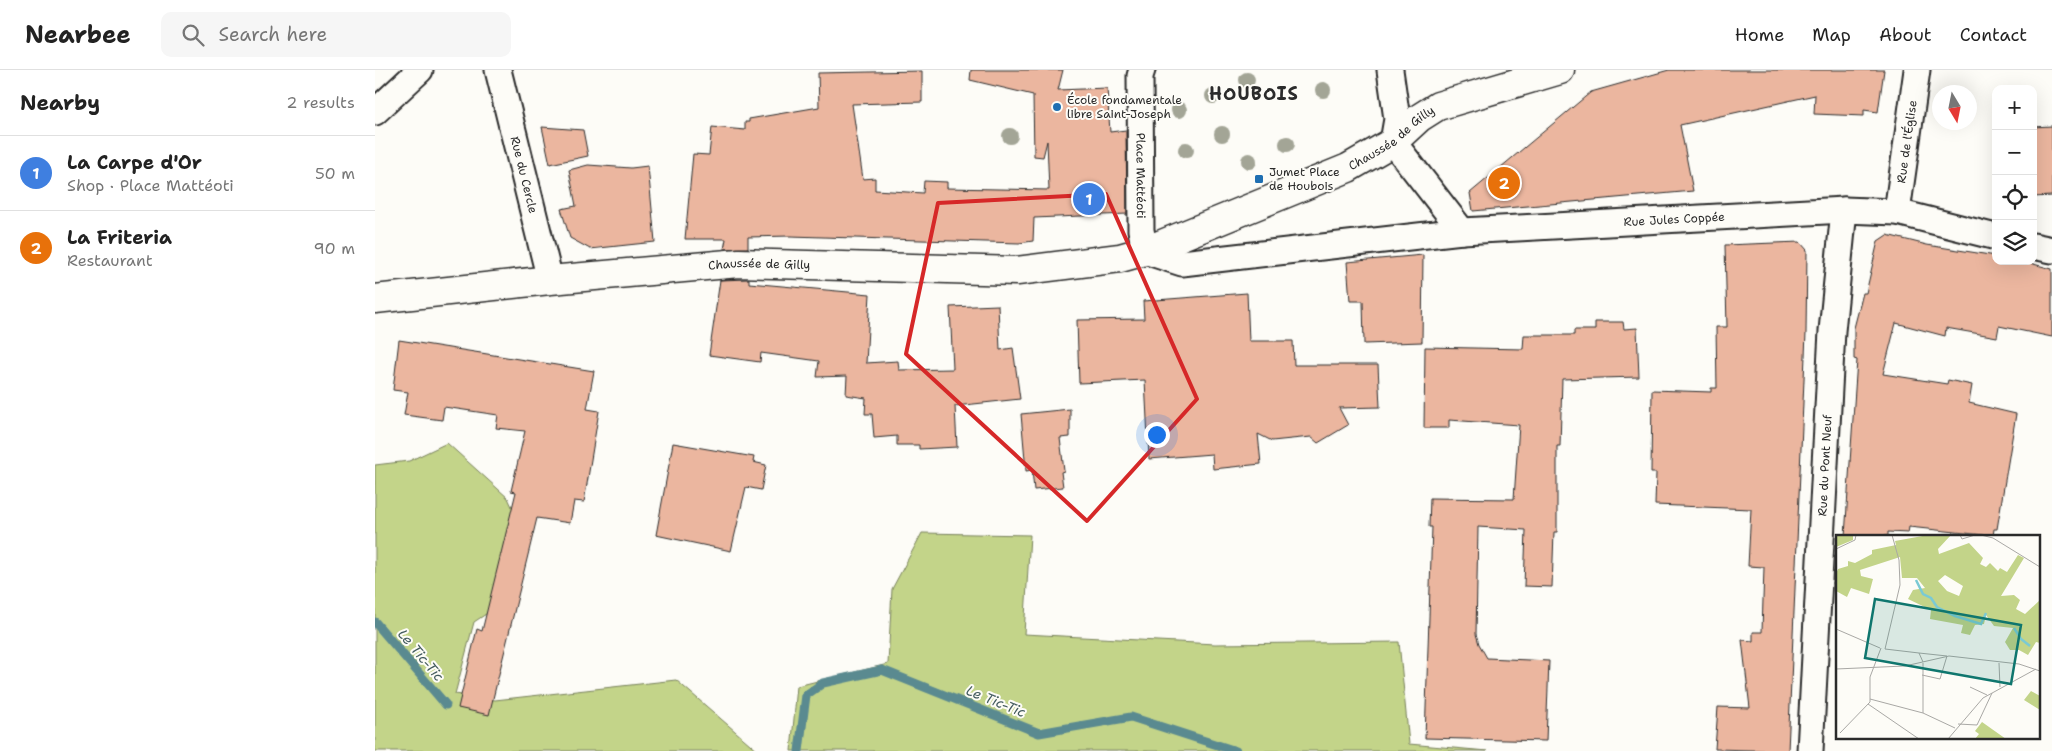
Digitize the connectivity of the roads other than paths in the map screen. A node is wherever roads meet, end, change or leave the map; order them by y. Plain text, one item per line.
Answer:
1 (420, 70) edge
2 (498, 70) edge
3 (1142, 70) edge
4 (1390, 70) edge
5 (1560, 70) edge
6 (1917, 70) edge
7 (375, 112) edge
8 (1393, 142) junction
9 (1844, 210) junction
10 (1897, 212) junction
11 (1462, 231) junction
12 (1992, 236) edge
13 (2037, 247) edge
14 (2052, 250) edge
15 (1145, 251) junction
16 (550, 280) junction
17 (375, 299) edge
18 (1810, 751) edge

1 - 7 street
2 - 16 street, Rue du Cercle
3 - 15 street, Place Mattéoti
4 - 8 street
5 - 8 street, Chaussée de Gilly
6 - 10 street, Rue de l'Église
8 - 11 street
8 - 15 street, Chaussée de Gilly
9 - 10 street, Rue Jules Coppée
9 - 11 street, Rue Jules Coppée
9 - 18 street, Rue du Pont Neuf
10 - 12 street, Rue Jules Coppée
11 - 15 street
13 - 14 street
15 - 16 street, Chaussée de Gilly
16 - 17 street, Chaussée de Gilly

